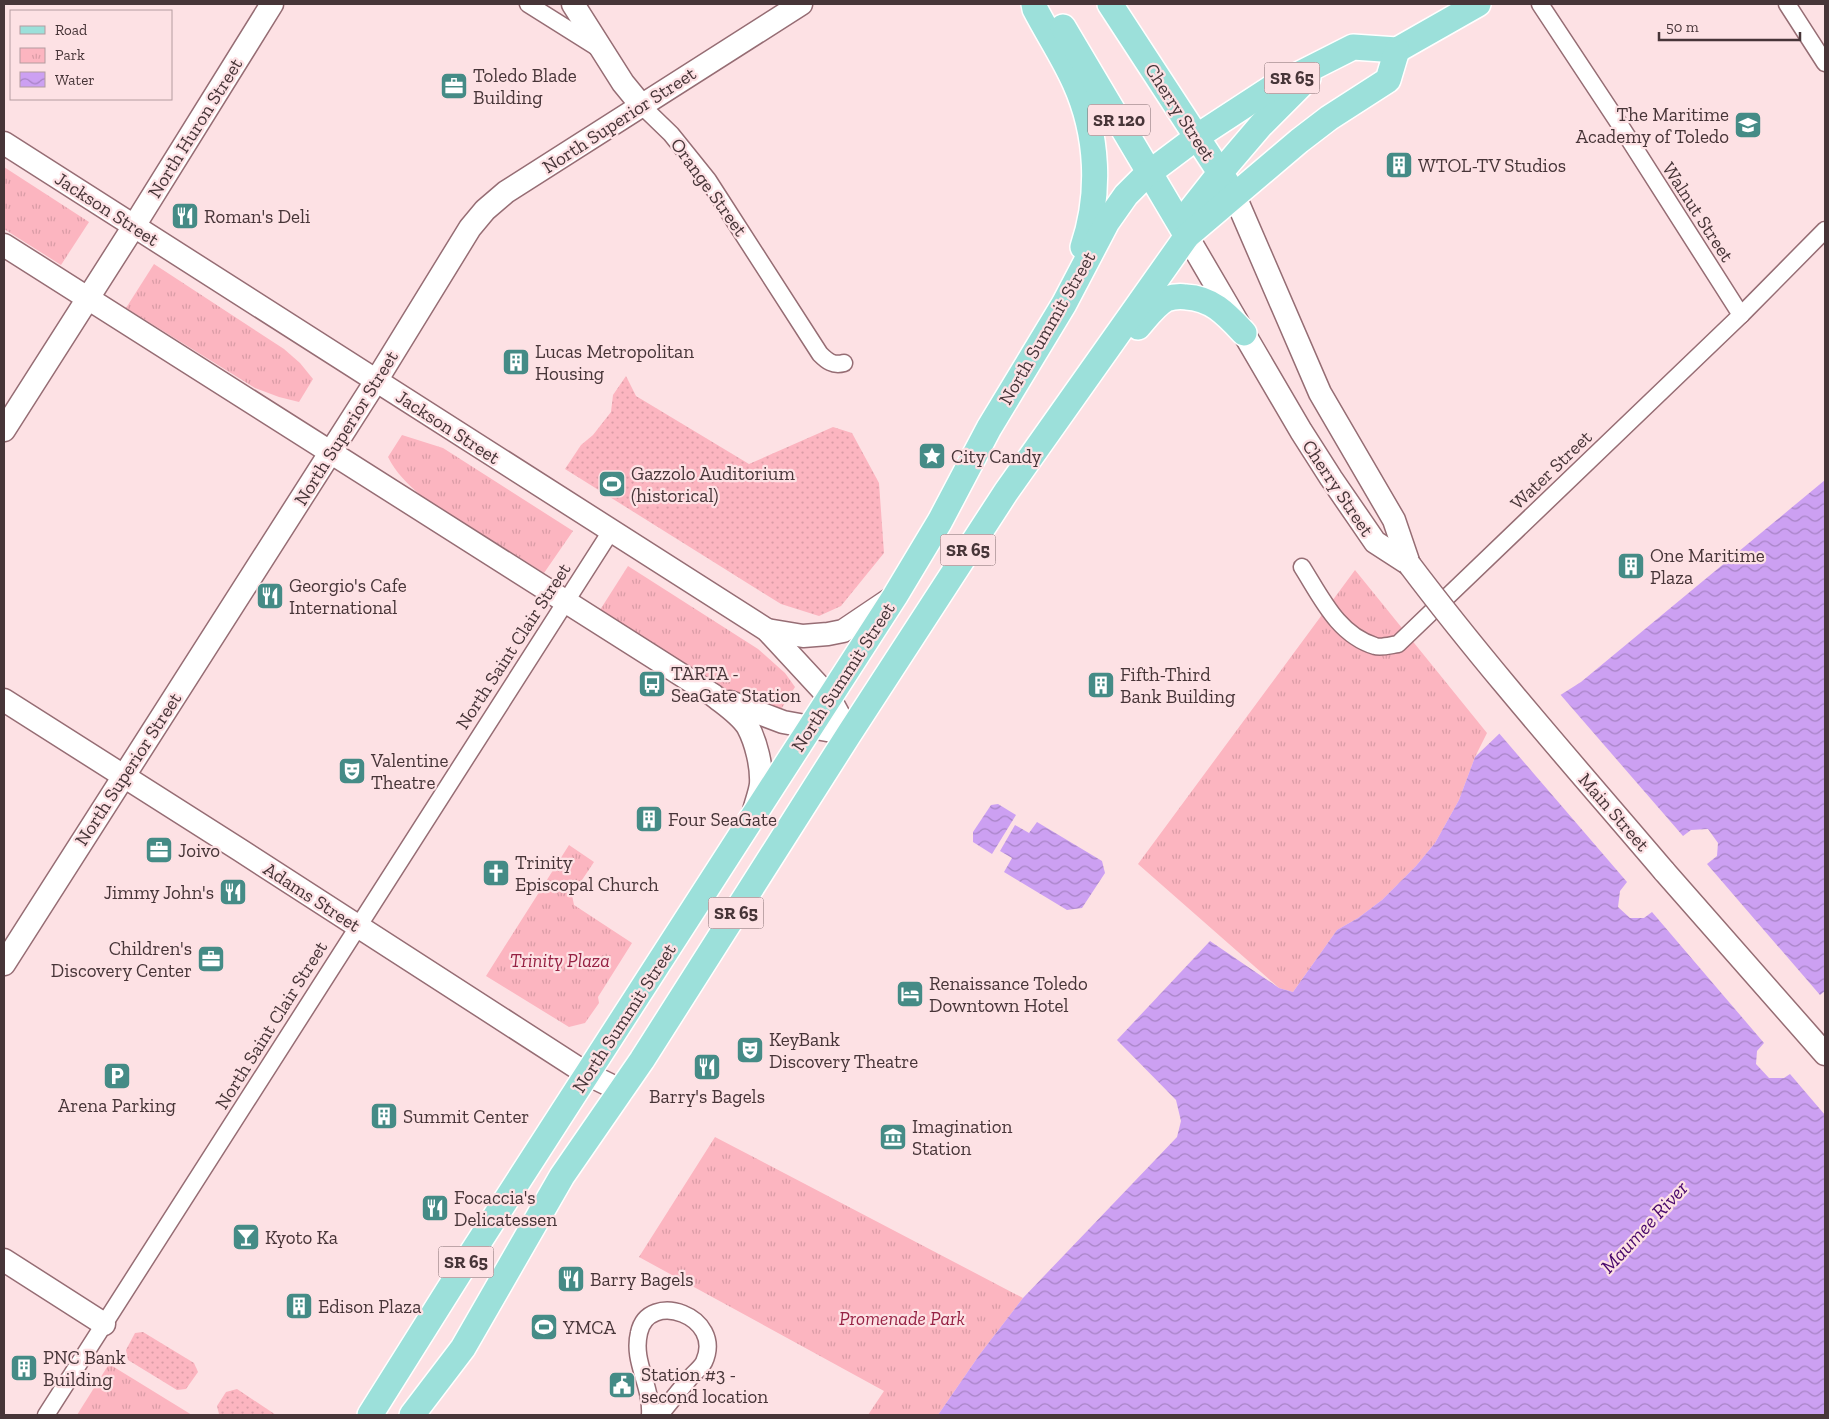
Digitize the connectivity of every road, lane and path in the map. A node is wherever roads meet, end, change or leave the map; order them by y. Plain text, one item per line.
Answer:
1 (272, 4) edge
2 (528, 4) edge
3 (574, 4) edge
4 (801, 4) edge
5 (1034, 4) edge
6 (1049, 4) edge
7 (1110, 4) edge
8 (1478, 4) edge
9 (1540, 4) edge
10 (1787, 4) edge
11 (1398, 50) junction
12 (605, 52) junction
13 (1324, 62) junction
14 (1825, 63) edge
15 (641, 105) junction
16 (1196, 137) junction
17 (4, 143) edge
18 (1150, 172) junction
19 (1220, 173) junction
20 (1234, 194) junction
21 (134, 226) junction
22 (1825, 230) edge
23 (1187, 236) junction
24 (4, 245) edge
25 (88, 299) junction
26 (1064, 304) junction
27 (1741, 315) junction
28 (1244, 333) junction
29 (844, 363) dead end
30 (1092, 370) junction
31 (376, 381) junction
32 (4, 430) edge
33 (330, 453) junction
34 (611, 531) junction
35 (1410, 564) junction
36 (1302, 568) dead end
37 (895, 596) junction
38 (566, 602) junction
39 (767, 630) junction
40 (713, 695) junction
41 (829, 697) junction
42 (4, 700) edge
43 (810, 726) junction
44 (849, 734) junction
45 (124, 776) junction
46 (752, 817) junction
47 (358, 927) junction
48 (4, 964) edge
49 (1825, 1054) edge
50 (587, 1074) junction
51 (622, 1091) junction
52 (468, 1259) junction
53 (4, 1260) edge
54 (505, 1274) junction
55 (104, 1324) junction
56 (386, 1389) junction
57 (415, 1411) edge
58 (46, 1415) edge
59 (370, 1415) edge
60 (650, 1415) edge
61 (660, 1415) edge

1 - 21 street, North Huron Street
2 - 12 street
3 - 12 street, Orange Street
4 - 15 street, North Superior Street
5 - 26 main road
6 - 18 main road, Cherry Street / SR 120
7 - 16 main road, Cherry Street / SR 120
8 - 11 main road
9 - 27 street, Walnut Street
10 - 14 street
11 - 13 main road, North Summit Street / SR 65
11 - 20 main road, North Summit Street / SR 65
12 - 15 street, Orange Street
13 - 16 main road, North Summit Street / SR 65
13 - 19 main road
15 - 29 street, Orange Street
15 - 31 street, North Superior Street
16 - 18 main road, North Summit Street / SR 65
16 - 19 main road, Cherry Street / SR 120
17 - 21 street, Jackson Street
18 - 23 main road, Cherry Street / SR 120
18 - 26 main road, North Summit Street / SR 65
19 - 20 main road, Cherry Street / SR 120
19 - 23 main road
20 - 23 main road, North Summit Street / SR 65
20 - 35 street, Cherry Street
21 - 25 street, North Huron Street
21 - 31 street, Jackson Street
22 - 27 street, Water Street
23 - 28 street, Cherry Street
23 - 30 main road, North Summit Street / SR 65
24 - 25 street
25 - 32 street, North Huron Street
25 - 33 street
26 - 37 main road, North Summit Street / SR 65
27 - 36 street, Water Street
28 - 30 main road
28 - 35 street, Cherry Street
30 - 44 main road, North Summit Street / SR 65
31 - 33 street, North Superior Street
31 - 34 street, Jackson Street
33 - 38 street
33 - 45 street, North Superior Street
34 - 38 street, North Saint Clair Street
34 - 39 street, Jackson Street
35 - 49 street, Main Street, bridge
37 - 39 street, Jackson Street
37 - 41 main road, North Summit Street / SR 65
38 - 40 street
38 - 47 street, North Saint Clair Street
39 - 41 street, Jackson Street
40 - 43 street
40 - 46 street
41 - 43 main road, North Summit Street / SR 65
41 - 44 street, Jackson Street
42 - 45 street, Adams Street
43 - 44 street
43 - 46 main road, North Summit Street / SR 65
44 - 51 main road, North Summit Street / SR 65
45 - 47 street, Adams Street
45 - 48 street, North Superior Street
46 - 50 main road, North Summit Street / SR 65
47 - 50 street, Adams Street
47 - 55 street, North Saint Clair Street
50 - 51 street, Adams Street
50 - 52 main road, North Summit Street / SR 65
51 - 54 main road, North Summit Street / SR 65
52 - 54 main road
52 - 56 main road, North Summit Street / SR 65
53 - 55 street
54 - 57 main road, North Summit Street / SR 65
55 - 58 street, North Saint Clair Street
56 - 57 main road
56 - 59 main road, North Summit Street / SR 65
60 - 61 street

